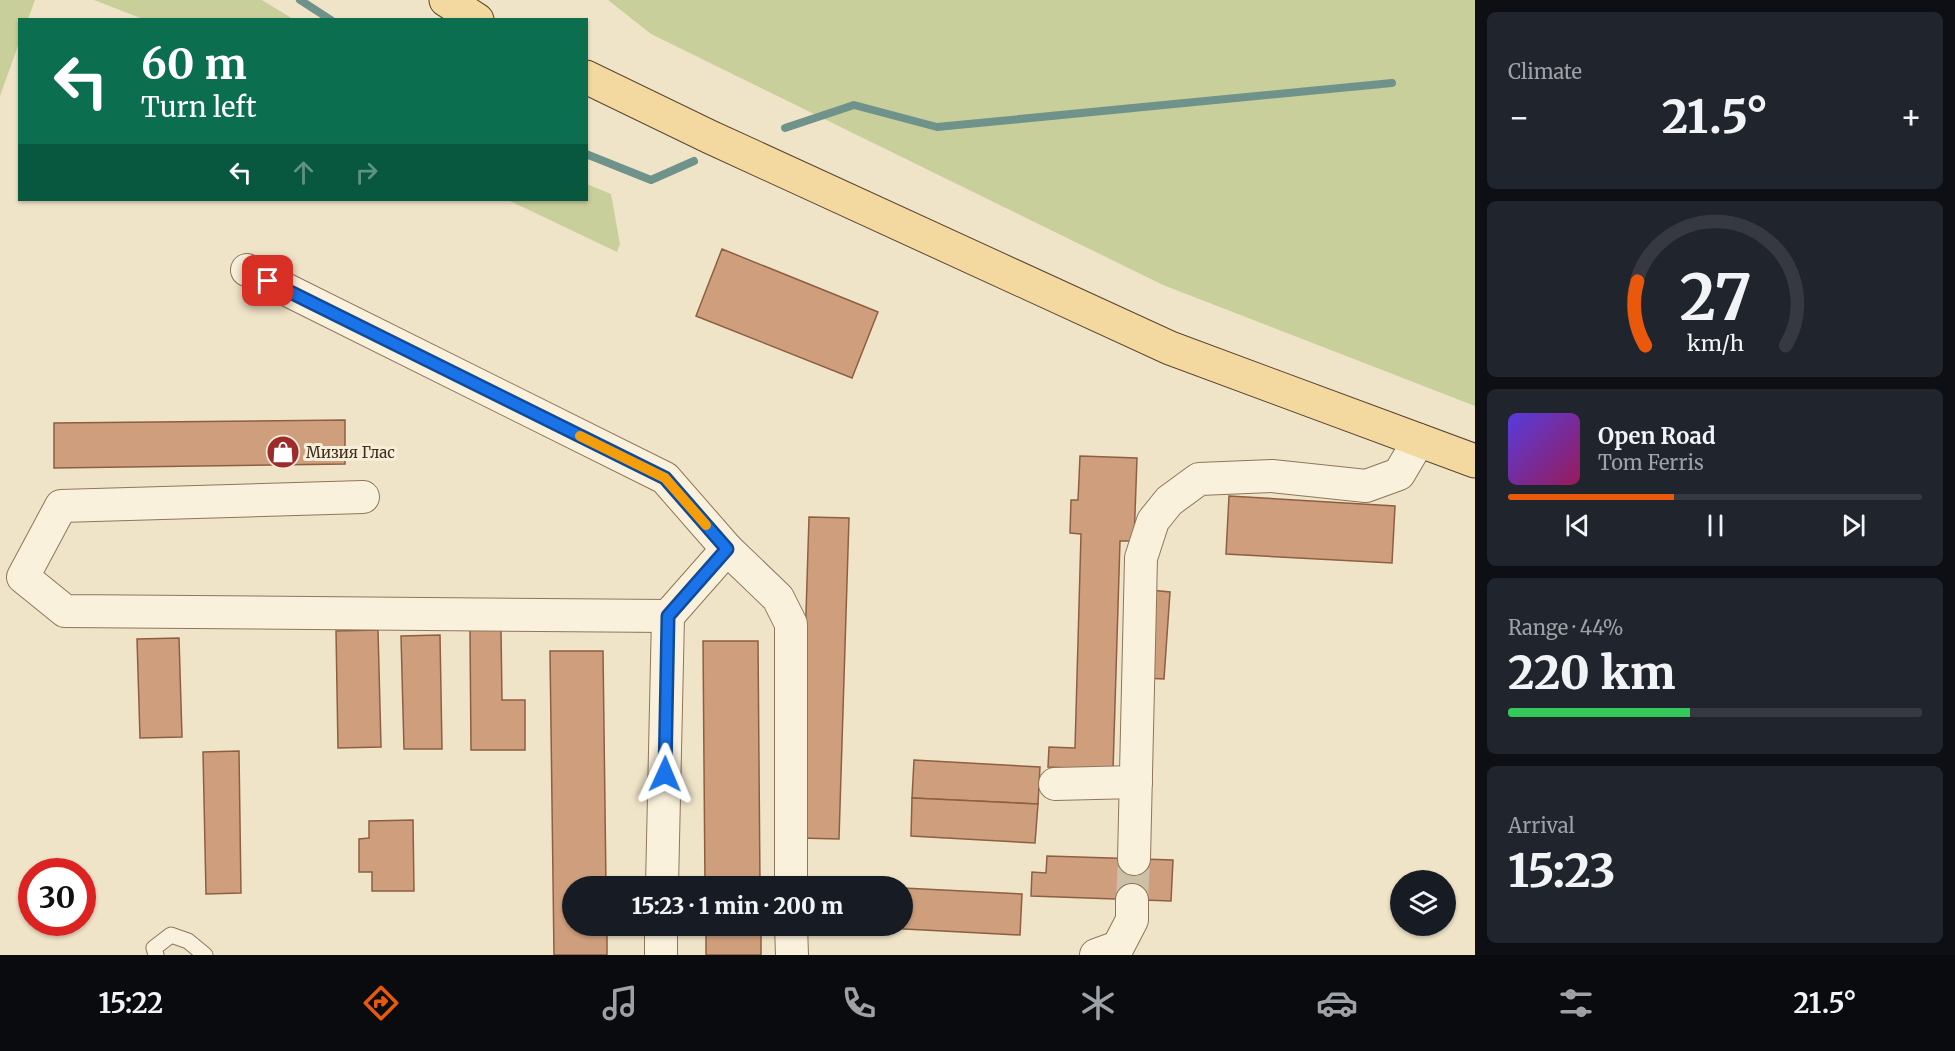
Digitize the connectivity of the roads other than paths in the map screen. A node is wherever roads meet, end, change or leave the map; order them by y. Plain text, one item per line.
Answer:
1 (446, 0) edge
2 (474, 18) edge
3 (588, 78) edge
4 (247, 270) dead end
5 (1419, 440) junction
6 (1475, 461) edge
7 (363, 497) dead end
8 (727, 549) junction
9 (668, 616) junction
10 (1136, 782) junction
11 (1055, 784) dead end
12 (1134, 859) tunnel mouth
13 (662, 876) edge
14 (791, 876) edge
15 (1132, 900) tunnel mouth
16 (661, 936) edge
17 (792, 936) edge
18 (156, 955) edge
19 (205, 955) edge
20 (660, 955) edge
21 (792, 955) edge
22 (1096, 955) edge

1 - 2 main road
3 - 5 main road
4 - 8 street
5 - 6 main road
5 - 10 street
7 - 9 street
8 - 9 street
8 - 14 street
9 - 13 street
10 - 11 street
10 - 12 street
15 - 22 street
16 - 20 street
17 - 21 street
18 - 19 lane

